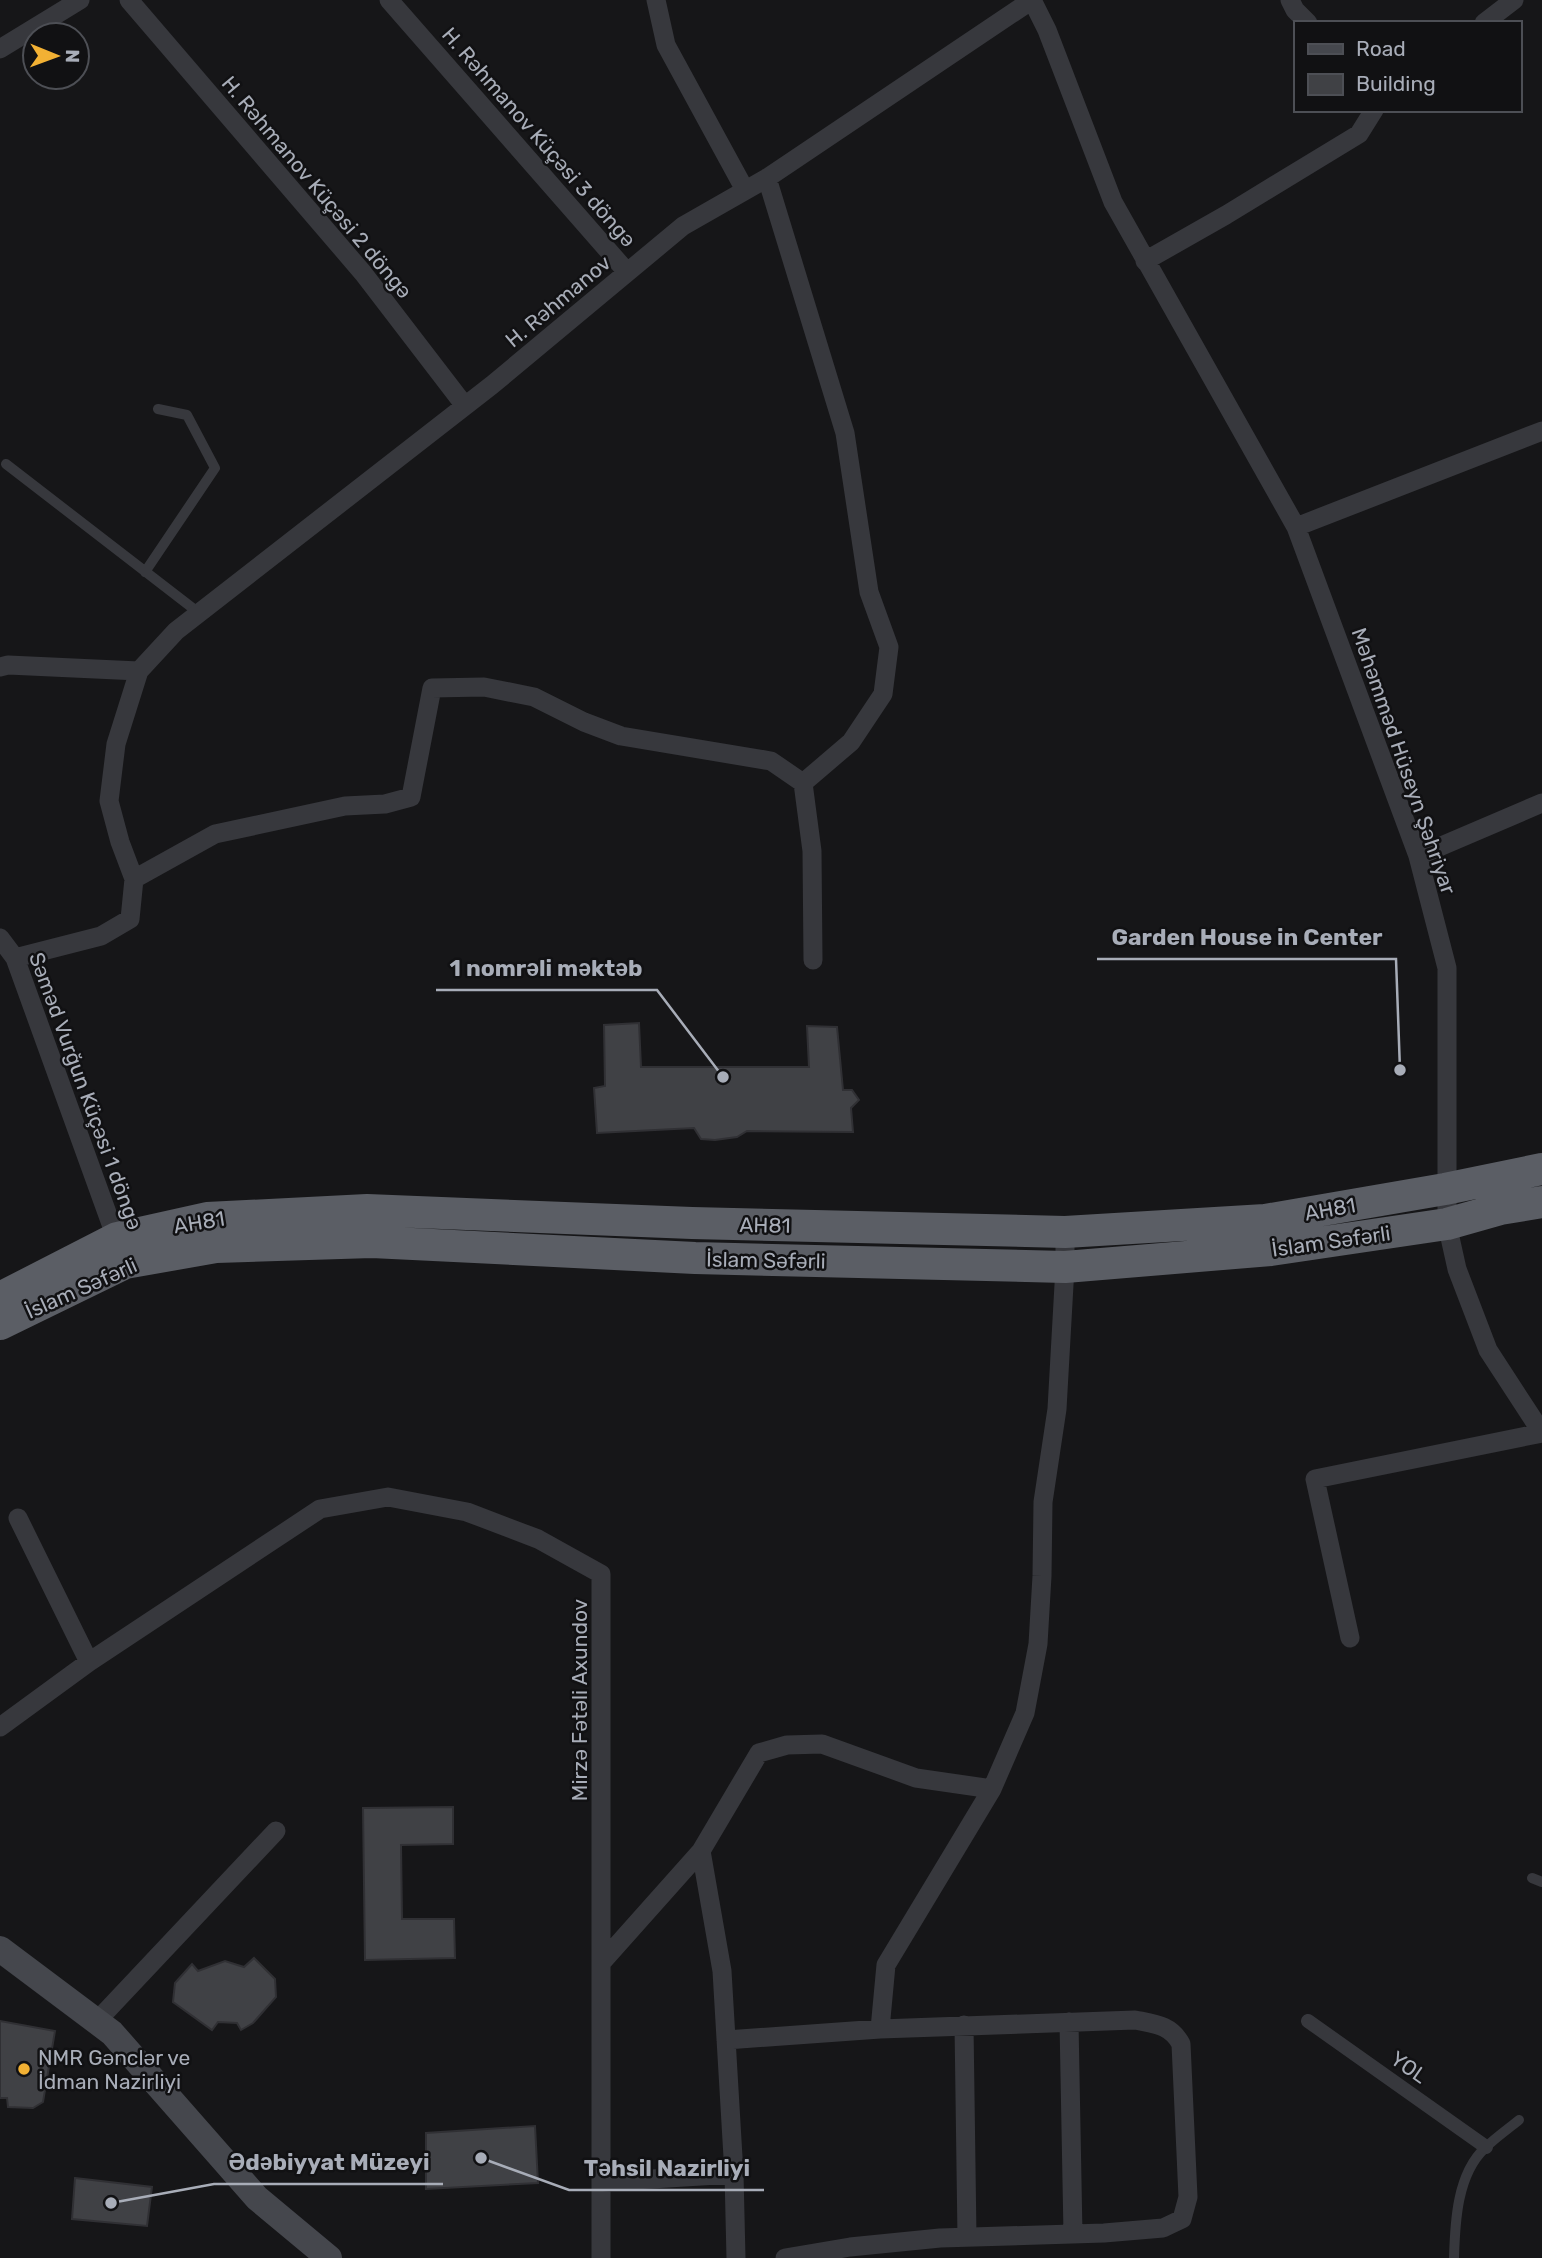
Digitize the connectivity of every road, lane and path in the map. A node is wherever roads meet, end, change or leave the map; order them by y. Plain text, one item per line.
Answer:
1 (80, 0) edge
2 (129, 0) edge
3 (390, 0) edge
4 (656, 0) edge
5 (1032, 0) edge
6 (1290, 0) edge
7 (1505, 3) edge
8 (1306, 21) edge
9 (1486, 21) edge
10 (0, 49) edge
11 (1373, 112) edge
12 (767, 177) junction
13 (745, 190) junction
14 (1145, 261) junction
15 (627, 272) junction
16 (465, 407) junction
17 (158, 409) dead end
18 (1542, 431) edge
19 (6, 464) dead end
20 (1296, 527) junction
21 (145, 572) junction
22 (198, 613) junction
23 (0, 667) edge
24 (139, 671) junction
25 (803, 783) junction
26 (1542, 803) edge
27 (1418, 856) junction
28 (134, 879) junction
29 (0, 938) edge
30 (15, 958) junction
31 (813, 960) dead end
32 (1542, 1169) edge
33 (1445, 1189) junction
34 (1542, 1202) edge
35 (1447, 1224) junction
36 (1065, 1232) junction
37 (121, 1251) junction
38 (1065, 1267) junction
39 (0, 1298) edge
40 (0, 1324) edge
41 (1542, 1433) edge
42 (18, 1518) dead end
43 (1350, 1638) dead end
44 (89, 1662) junction
45 (0, 1727) edge
46 (992, 1789) junction
47 (276, 1831) dead end
48 (701, 1852) junction
49 (0, 1949) edge
50 (603, 1961) junction
51 (1308, 2021) dead end
52 (96, 2022) junction
53 (1069, 2022) junction
54 (964, 2025) junction
55 (880, 2029) junction
56 (726, 2040) junction
57 (1519, 2120) dead end
58 (1486, 2147) junction
59 (734, 2174) junction
60 (602, 2182) junction
61 (1073, 2234) junction
62 (967, 2237) junction
63 (329, 2258) edge
64 (601, 2258) edge
65 (736, 2258) edge
66 (785, 2258) edge
67 (1454, 2258) edge

1 - 10 street
2 - 16 street, H. Rəhmanov Küçəsi 2 döngə
3 - 15 street, H. Rəhmanov Küçəsi 3 döngə
4 - 13 street
5 - 12 street, H. Rəhmanov
5 - 14 street, Məhəmməd Hüseyn Şəhriyar
6 - 8 street
7 - 9 street
11 - 14 street
12 - 13 street, H. Rəhmanov
12 - 25 street
13 - 15 street, H. Rəhmanov
14 - 20 street, Məhəmməd Hüseyn Şəhriyar
15 - 16 street, H. Rəhmanov
16 - 22 street, H. Rəhmanov
17 - 21 lane
18 - 20 street
19 - 21 lane
20 - 27 street, Məhəmməd Hüseyn Şəhriyar
21 - 22 lane
22 - 24 street, H. Rəhmanov
23 - 24 street
24 - 28 street
25 - 28 street
25 - 31 street
26 - 27 street
27 - 33 street, Məhəmməd Hüseyn Şəhriyar
28 - 30 street
29 - 30 street, Səməd Vurğun Küçəsi 1 döngə
30 - 37 street, Səməd Vurğun Küçəsi 1 döngə
32 - 33 highway, AH81
33 - 35 street, Məhəmməd Hüseyn Şəhriyar
33 - 36 highway, AH81
34 - 35 highway, İslam Səfərli
35 - 38 highway, İslam Səfərli
35 - 41 street, Məhəmməd Hüseyn Şəhriyar
36 - 37 highway, AH81
36 - 38 street
37 - 38 highway, İslam Səfərli
37 - 39 highway, AH81
37 - 40 highway, İslam Səfərli
38 - 46 street
41 - 43 street
42 - 44 street
44 - 45 street, Mirzə Fətəli Axundov
44 - 50 street, Mirzə Fətəli Axundov
46 - 48 street
46 - 55 street
47 - 52 street
48 - 50 street
48 - 56 street
49 - 52 main road
50 - 60 street, Mirzə Fətəli Axundov
51 - 58 street, YOL
52 - 63 main road
53 - 54 street
53 - 61 street
53 - 61 street
54 - 55 street
54 - 62 street
55 - 56 street
56 - 59 street
57 - 58 lane
58 - 67 lane
59 - 60 street
59 - 65 street
60 - 64 street, Mirzə Fətəli Axundov
61 - 62 street
62 - 66 street

